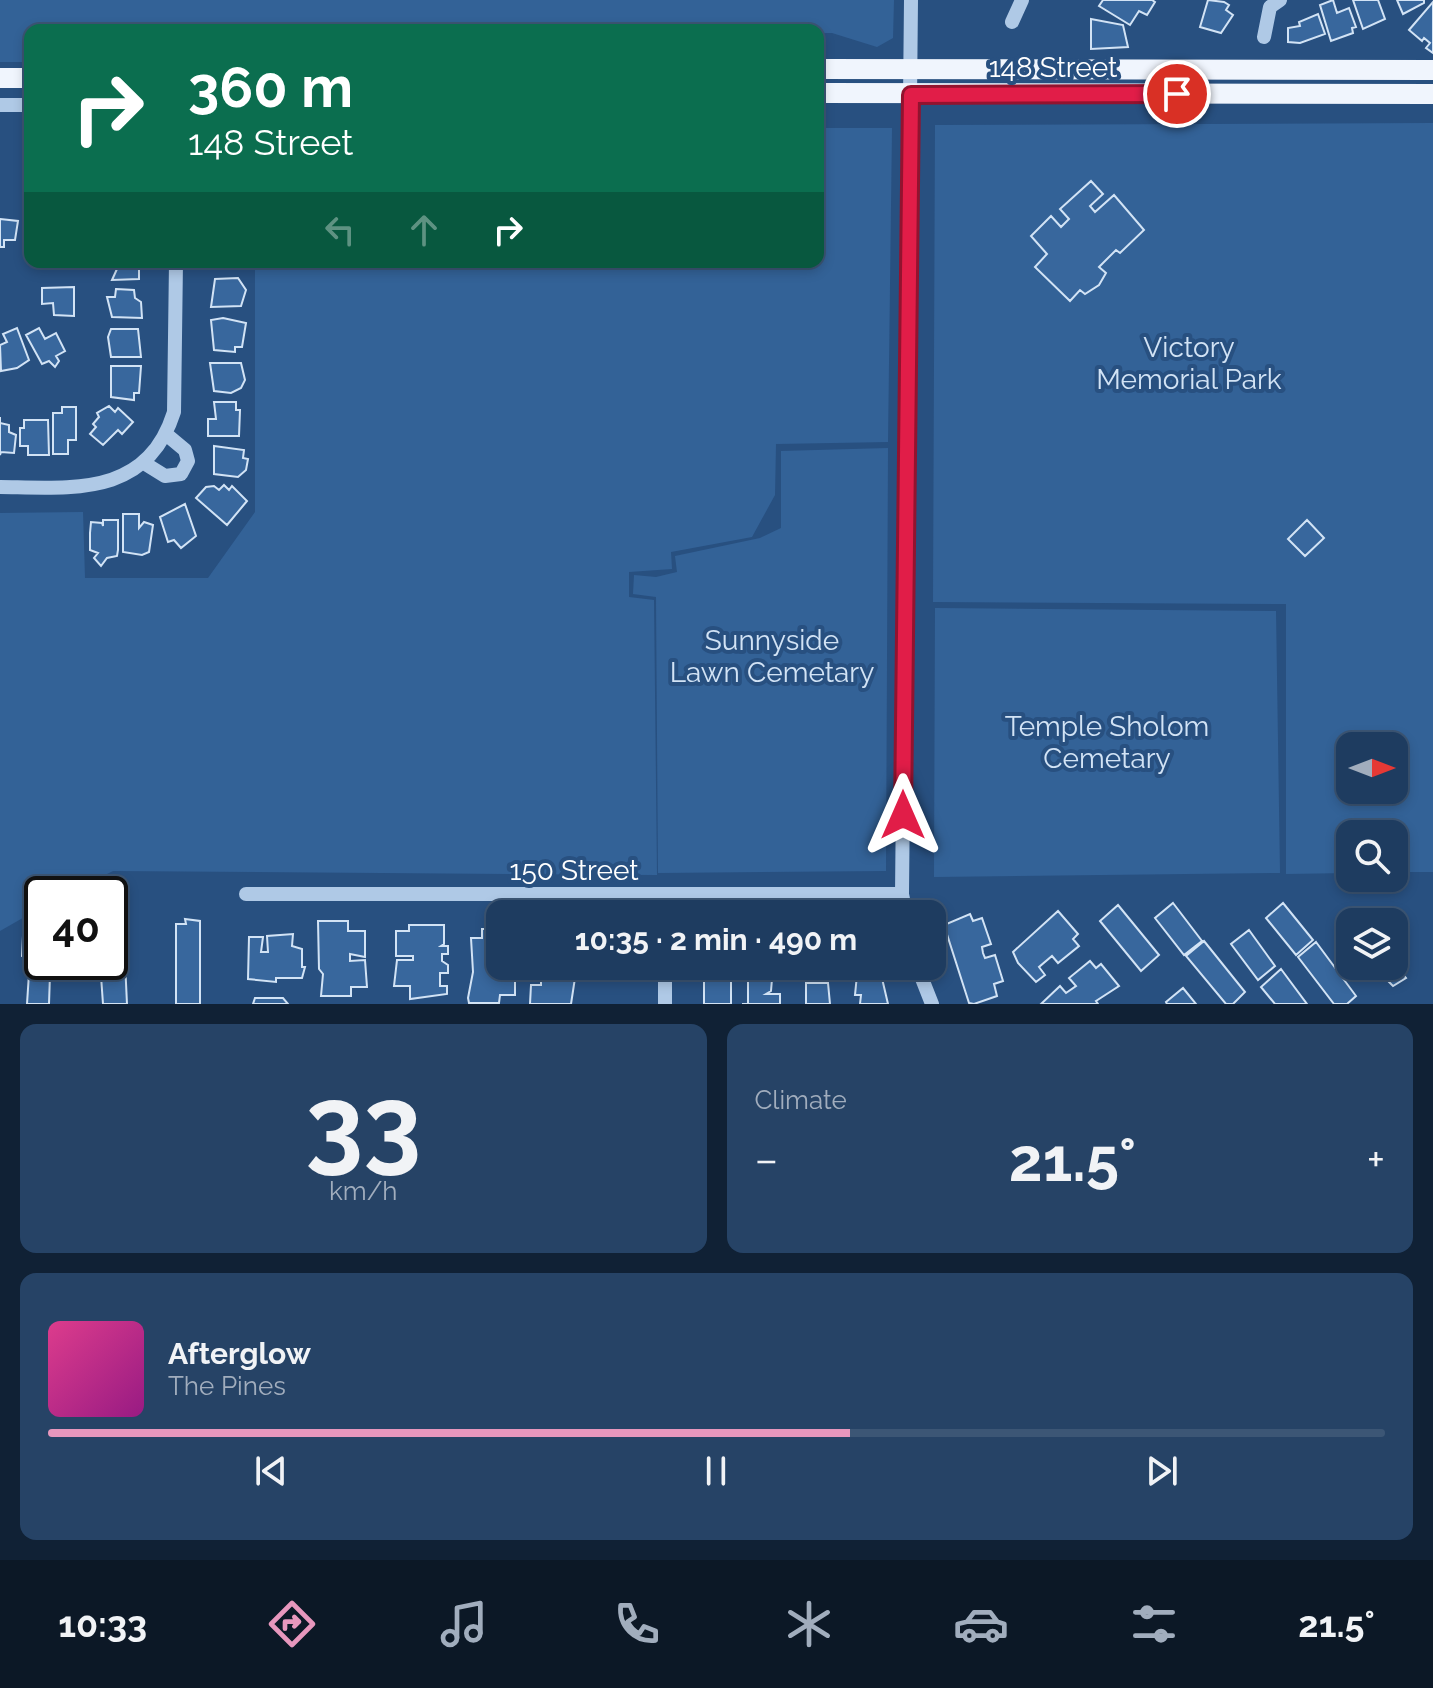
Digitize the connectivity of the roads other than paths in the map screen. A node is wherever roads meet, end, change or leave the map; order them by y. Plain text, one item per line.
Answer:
1 (911, 0) edge
2 (1022, 0) edge
3 (1280, 0) edge
4 (1012, 22) dead end
5 (1264, 37) dead end
6 (824, 69) edge
7 (1433, 70) edge
8 (911, 71) junction
9 (0, 78) edge
10 (24, 78) edge
11 (824, 93) edge
12 (1433, 94) edge
13 (911, 95) junction
14 (0, 105) edge
15 (24, 105) edge
16 (176, 268) edge
17 (167, 435) junction
18 (144, 463) junction
19 (0, 487) edge
20 (246, 894) dead end
21 (902, 894) junction
22 (665, 896) junction
23 (665, 900) edge
24 (903, 900) edge
25 (665, 980) edge
26 (923, 980) edge
27 (665, 1004) edge
28 (932, 1004) edge

1 - 8 street
2 - 4 street
3 - 5 street
6 - 8 main road, 148 Street
7 - 8 main road, 148 Street
8 - 13 street
9 - 10 main road
11 - 13 main road, 148 Street
12 - 13 main road, 148 Street
13 - 21 street
14 - 15 street
16 - 17 street
17 - 18 street
17 - 18 street
18 - 19 street
20 - 22 street, 150 Street
21 - 22 street, 150 Street
21 - 24 street
22 - 23 street
25 - 27 street
26 - 28 street

